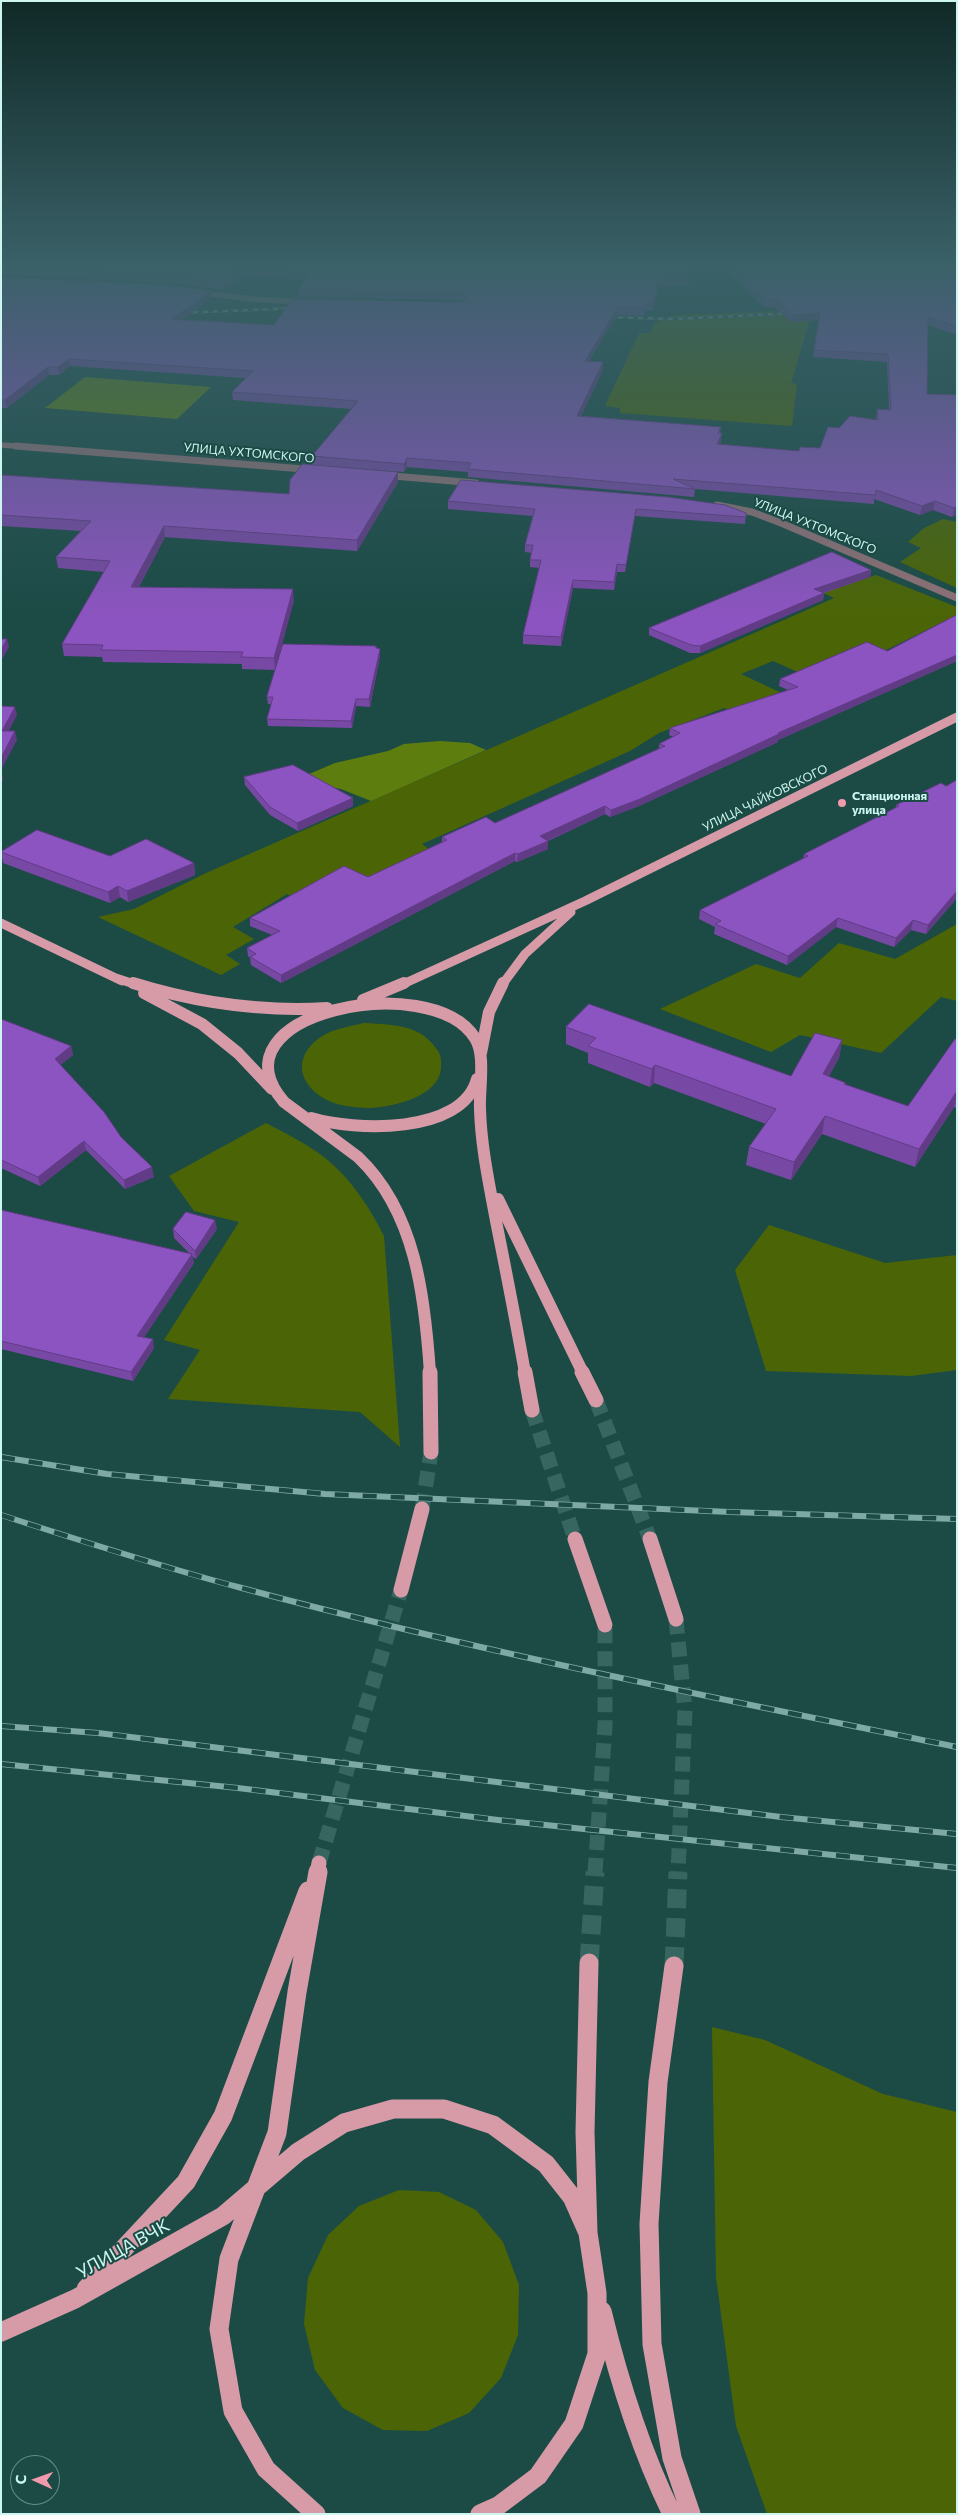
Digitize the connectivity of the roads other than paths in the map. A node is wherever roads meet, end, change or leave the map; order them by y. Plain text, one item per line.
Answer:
1 (1, 444) edge
2 (323, 470) edge
3 (369, 474) edge
4 (487, 484) edge
5 (706, 503) edge
6 (957, 598) edge
7 (957, 717) edge
8 (585, 901) junction
9 (1, 923) edge
10 (116, 978) junction
11 (342, 1006) junction
12 (481, 1052) junction
13 (480, 1075) junction
14 (274, 1091) junction
15 (292, 1110) junction
16 (490, 1184) junction
17 (596, 1400) tunnel mouth
18 (532, 1410) tunnel mouth
19 (431, 1452) tunnel mouth
20 (422, 1509) tunnel mouth
21 (575, 1539) tunnel mouth
22 (650, 1539) tunnel mouth
23 (401, 1590) tunnel mouth
24 (676, 1619) tunnel mouth
25 (605, 1625) tunnel mouth
26 (589, 1963) tunnel mouth
27 (674, 1966) tunnel mouth
28 (257, 2189) junction
29 (588, 2233) junction
30 (597, 2294) junction
31 (75, 2299) junction
32 (1, 2332) edge
33 (316, 2514) edge
34 (480, 2514) edge
35 (672, 2514) edge
36 (691, 2514) edge

1 - 2 street, УЛИЦА УХТОМСКОГО
3 - 4 street
5 - 6 street, УЛИЦА УХТОМСКОГО
7 - 8 main road, УЛИЦА ЧАЙКОВСКОГО
8 - 11 main road, УЛИЦА ЧАЙКОВСКОГО
8 - 12 main road, УЛИЦА ЧАЙКОВСКОГО
9 - 10 main road
10 - 11 main road
10 - 14 main road
11 - 12 main road
11 - 14 main road
12 - 13 main road
13 - 15 main road
13 - 16 main road
14 - 15 main road
15 - 19 main road
16 - 17 main road
16 - 18 main road
20 - 23 main road
21 - 25 main road
22 - 24 main road
26 - 29 main road
27 - 36 main road
28 - 29 main road, УЛИЦА ВЧК
28 - 31 main road, УЛИЦА ВЧК
28 - 31 main road
28 - 33 main road
29 - 30 main road
30 - 34 main road
30 - 35 main road
31 - 32 main road, УЛИЦА ВЧК

